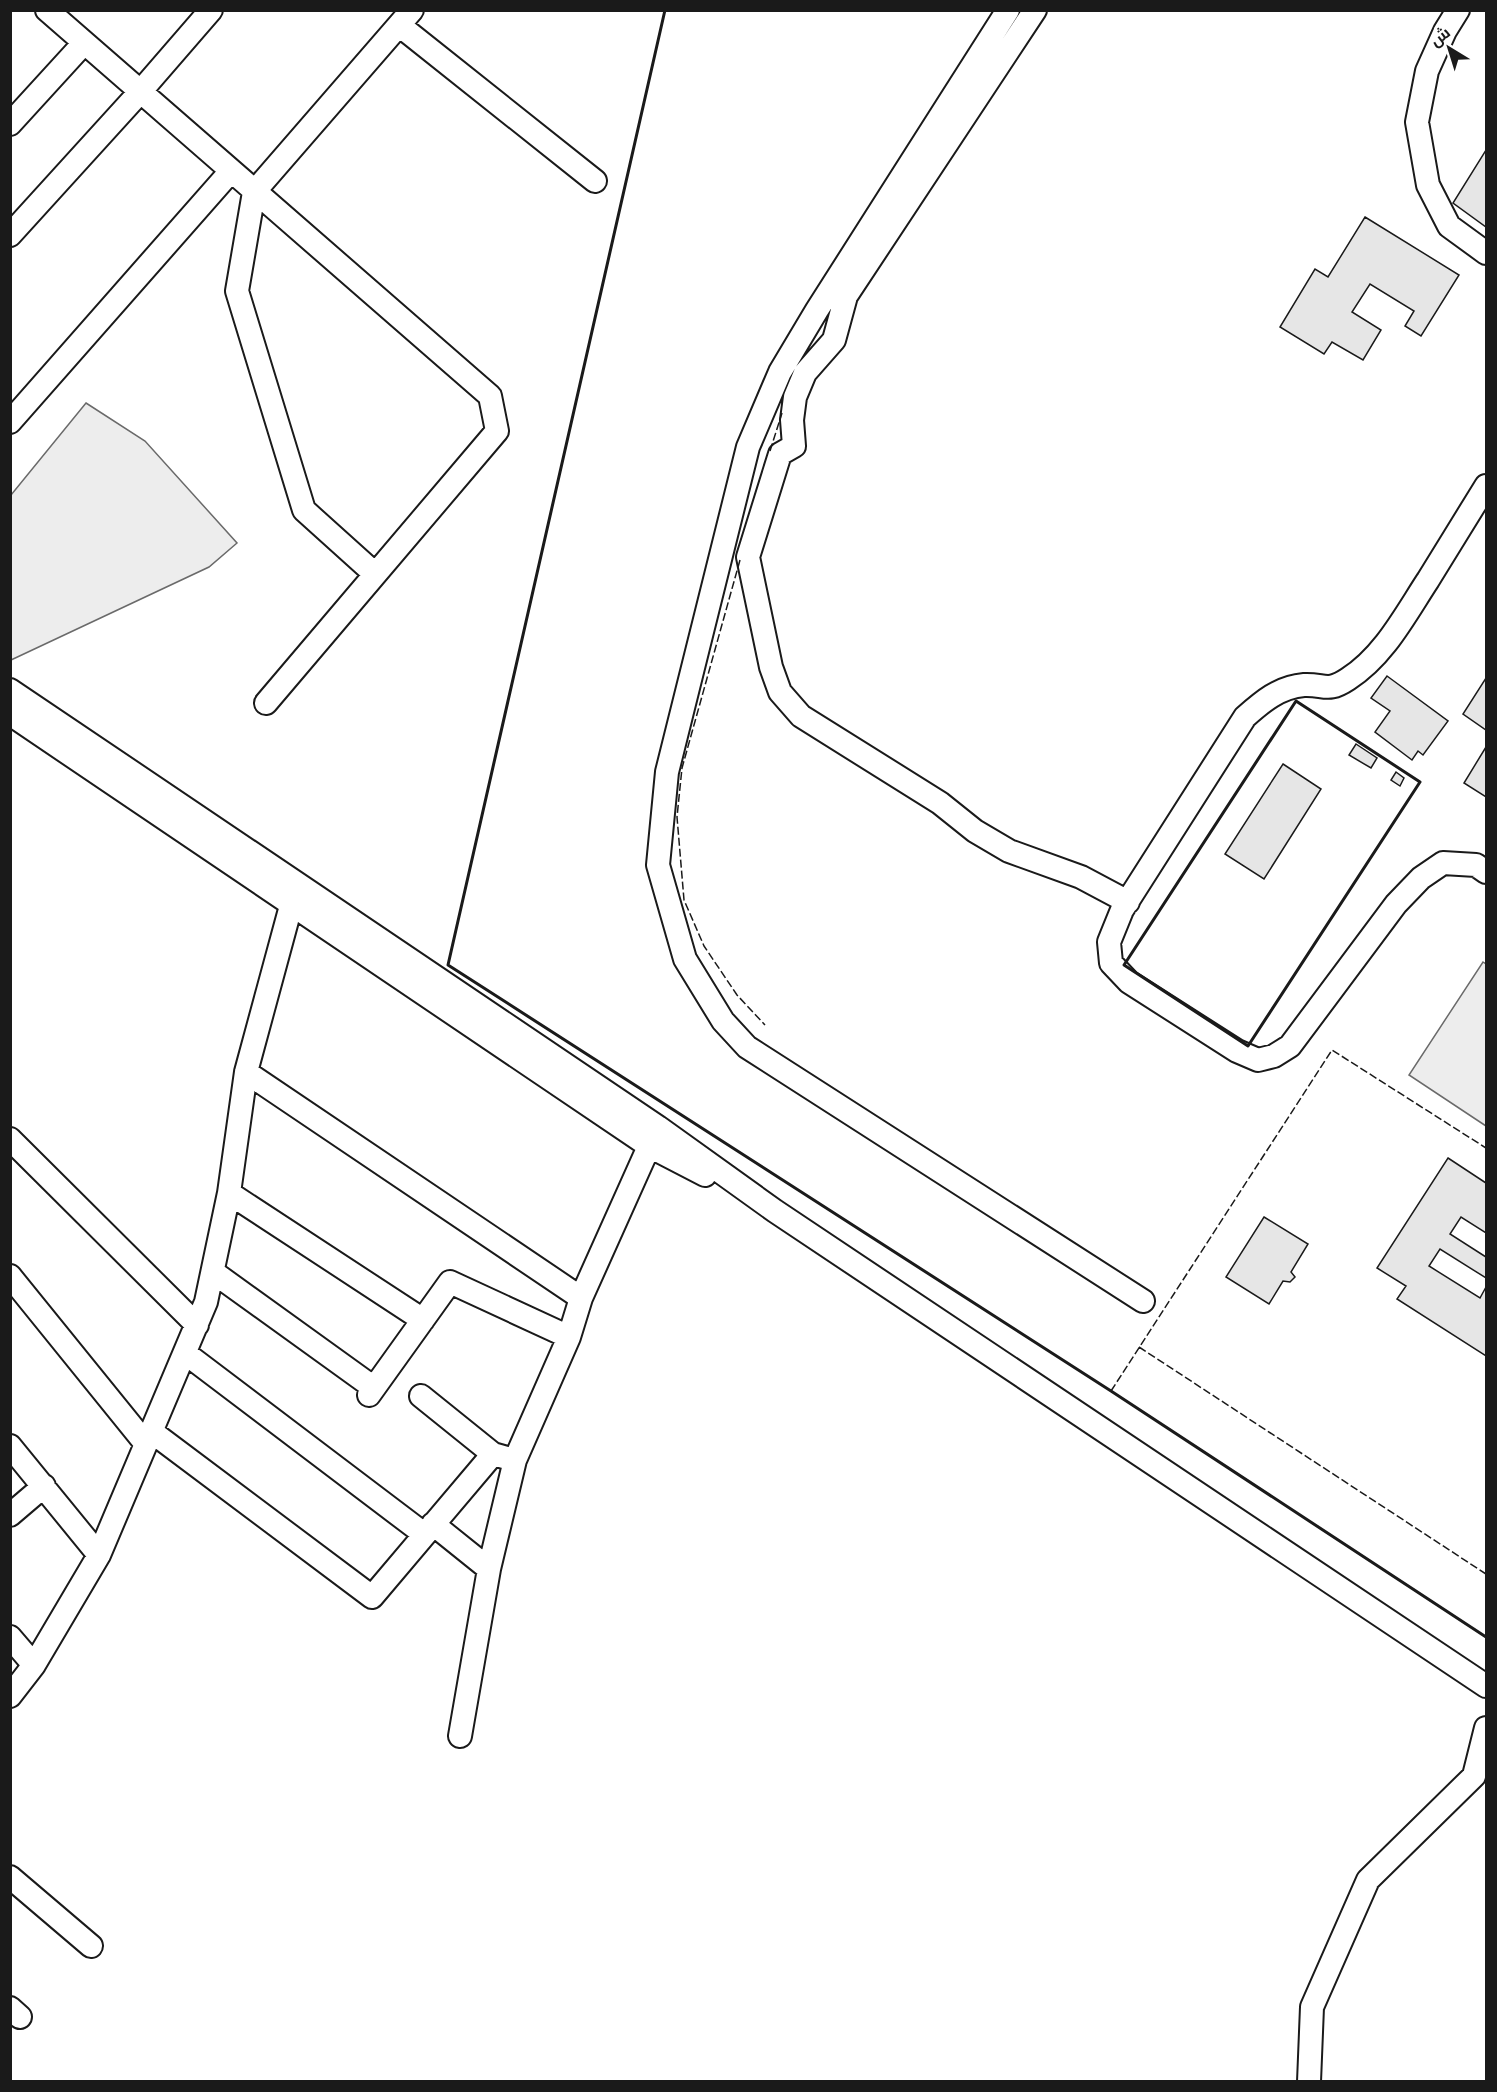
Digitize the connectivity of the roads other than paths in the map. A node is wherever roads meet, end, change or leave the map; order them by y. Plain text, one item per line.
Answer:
1 (47, 10) edge
2 (212, 10) edge
3 (1008, 10) edge
4 (1035, 10) edge
5 (1458, 10) edge
6 (405, 18) edge
7 (84, 43) junction
8 (140, 93) junction
9 (10, 124) edge
10 (231, 171) junction
11 (595, 182) dead end
12 (254, 192) junction
13 (10, 235) edge
14 (1486, 253) edge
15 (10, 422) edge
16 (1486, 486) edge
17 (375, 574) junction
18 (10, 690) edge
19 (266, 703) dead end
20 (10, 714) edge
21 (1486, 872) edge
22 (294, 894) junction
23 (1128, 902) junction
24 (246, 1072) junction
25 (654, 1136) junction
26 (12, 1144) edge
27 (229, 1193) junction
28 (213, 1272) junction
29 (10, 1276) edge
30 (581, 1298) junction
31 (1143, 1301) dead end
32 (423, 1320) junction
33 (197, 1325) junction
34 (569, 1336) junction
35 (185, 1353) junction
36 (422, 1396) dead end
37 (149, 1438) junction
38 (10, 1446) edge
39 (493, 1454) junction
40 (515, 1460) junction
41 (44, 1486) junction
42 (10, 1515) edge
43 (429, 1529) junction
44 (99, 1555) junction
45 (489, 1569) junction
46 (10, 1638) edge
47 (34, 1665) junction
48 (1486, 1686) edge
49 (10, 1696) edge
50 (1486, 1728) edge
51 (460, 1736) dead end
52 (10, 1877) edge
53 (91, 1946) dead end
54 (1309, 2082) edge

1 - 7 street
2 - 8 street
3 - 31 street
4 - 23 street
5 - 14 street
6 - 11 street
6 - 12 street
7 - 8 street
7 - 9 street
8 - 10 street
8 - 13 street
10 - 12 street
10 - 15 street
12 - 17 street
12 - 17 street
16 - 23 street
17 - 19 street
18 - 22 street
20 - 22 street
21 - 23 street
22 - 24 street
22 - 25 street
24 - 27 street
24 - 30 street
25 - 30 street
25 - 48 street
26 - 33 street
27 - 28 street
27 - 32 street
28 - 32 street
28 - 33 street
29 - 37 street
30 - 34 street
32 - 34 street
33 - 35 street
34 - 40 street
35 - 37 street
35 - 43 street
36 - 39 street
37 - 43 street
37 - 44 street
38 - 41 street
39 - 40 street
39 - 43 street
40 - 45 street
41 - 42 street
41 - 44 street
43 - 45 street
44 - 47 street
45 - 51 street
46 - 47 street
47 - 49 street
50 - 54 street
52 - 53 street

